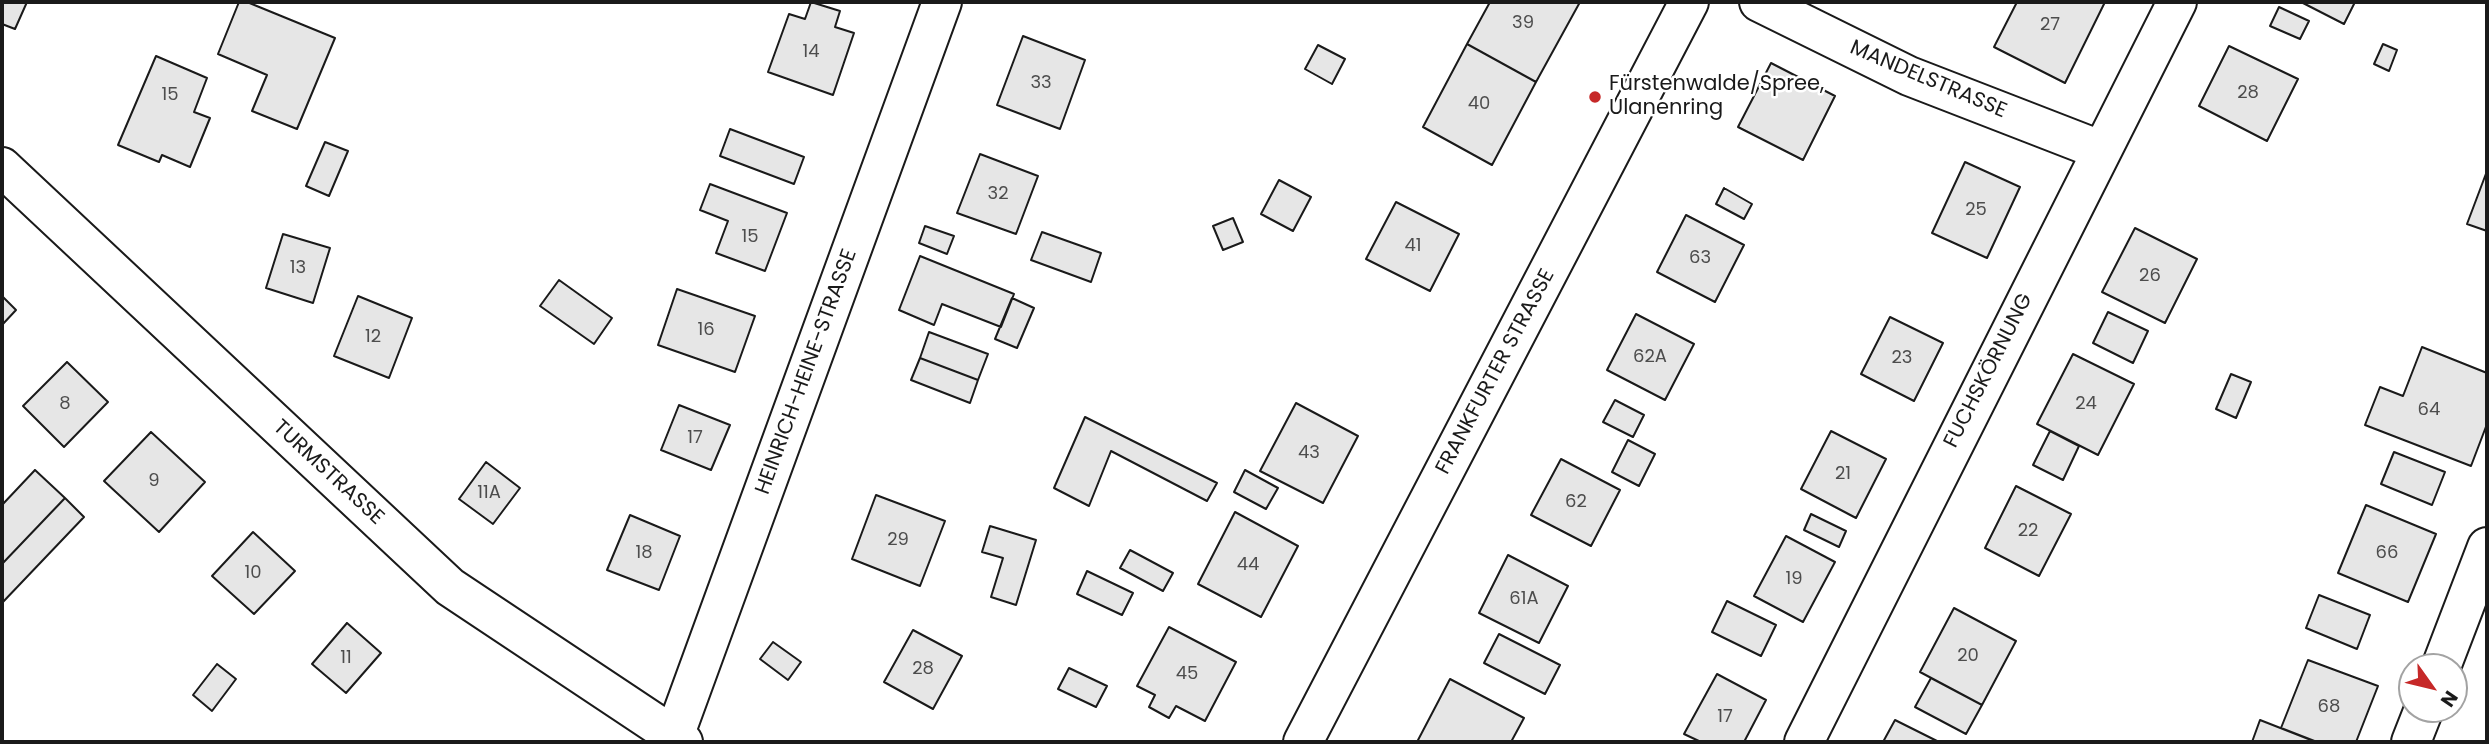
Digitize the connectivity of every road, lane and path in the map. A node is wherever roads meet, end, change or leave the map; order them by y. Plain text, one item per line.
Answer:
1 (942, 2) edge
2 (1689, 2) edge
3 (1759, 2) edge
4 (2177, 2) edge
5 (2100, 150) junction
6 (2, 167) edge
7 (2487, 547) edge
8 (2446, 653) edge
9 (2419, 723) edge
10 (676, 741) edge
11 (1303, 742) edge
12 (1804, 742) edge
13 (2412, 742) edge

1 - 10 street, HEINRICH-HEINE-STRASSE
2 - 11 street, FRANKFURTER STRASSE
3 - 5 street, MANDELSTRASSE
4 - 5 street, FUCHSKÖRNUNG
5 - 12 street, FUCHSKÖRNUNG
6 - 10 street, TURMSTRASSE
7 - 8 street
9 - 13 street

